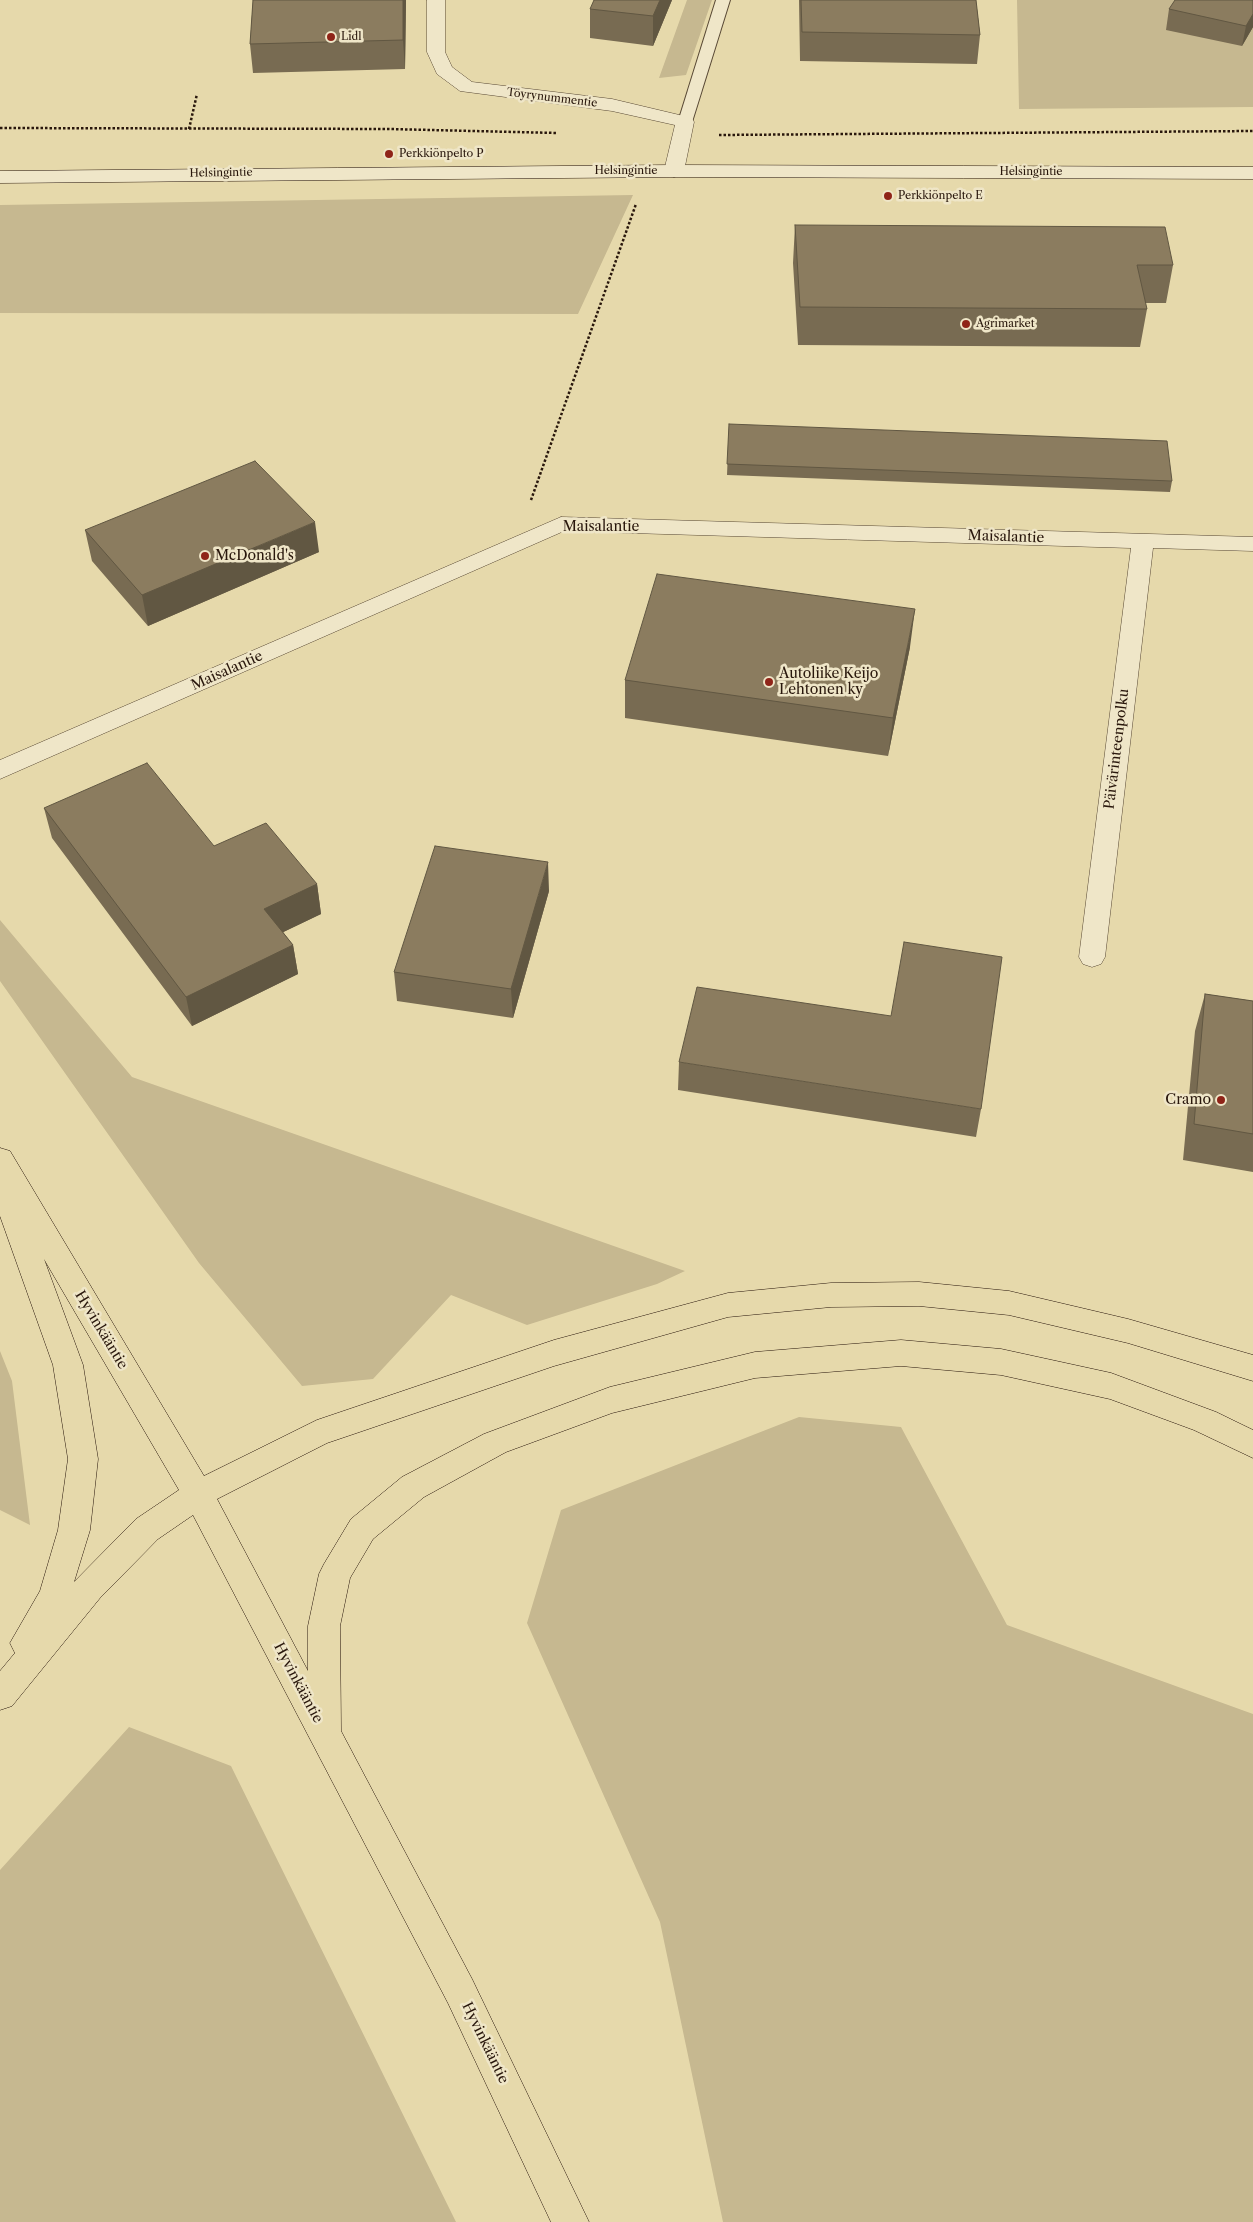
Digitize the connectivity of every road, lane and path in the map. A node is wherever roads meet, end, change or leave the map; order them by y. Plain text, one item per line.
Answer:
1 (436, 0) edge
2 (723, 0) edge
3 (197, 94) dead end
4 (685, 122) junction
5 (189, 129) dead end
6 (648, 171) junction
7 (674, 171) junction
8 (1253, 172) edge
9 (0, 177) edge
10 (530, 505) dead end
11 (1143, 541) junction
12 (1253, 544) edge
13 (0, 770) edge
14 (1092, 957) dead end
15 (0, 1159) edge
16 (0, 1178) edge
17 (1253, 1368) edge
18 (1253, 1445) edge
19 (198, 1494) junction
20 (0, 1687) edge
21 (0, 1695) edge
22 (325, 1733) junction
23 (570, 2222) edge

1 - 4 street, Töyrynummentie
2 - 4 lane
3 - 5 path
4 - 7 street
6 - 7 street, Helsingintie
6 - 9 street, Helsingintie
6 - 10 path
7 - 8 street, Helsingintie
11 - 12 street, Maisalantie
11 - 13 street, Maisalantie
11 - 14 street, Päivärinteenpolku
15 - 19 highway, Hyvinkääntie
16 - 20 highway
17 - 19 highway
18 - 22 highway
19 - 21 highway
19 - 22 highway, Hyvinkääntie
22 - 23 highway, Hyvinkääntie

